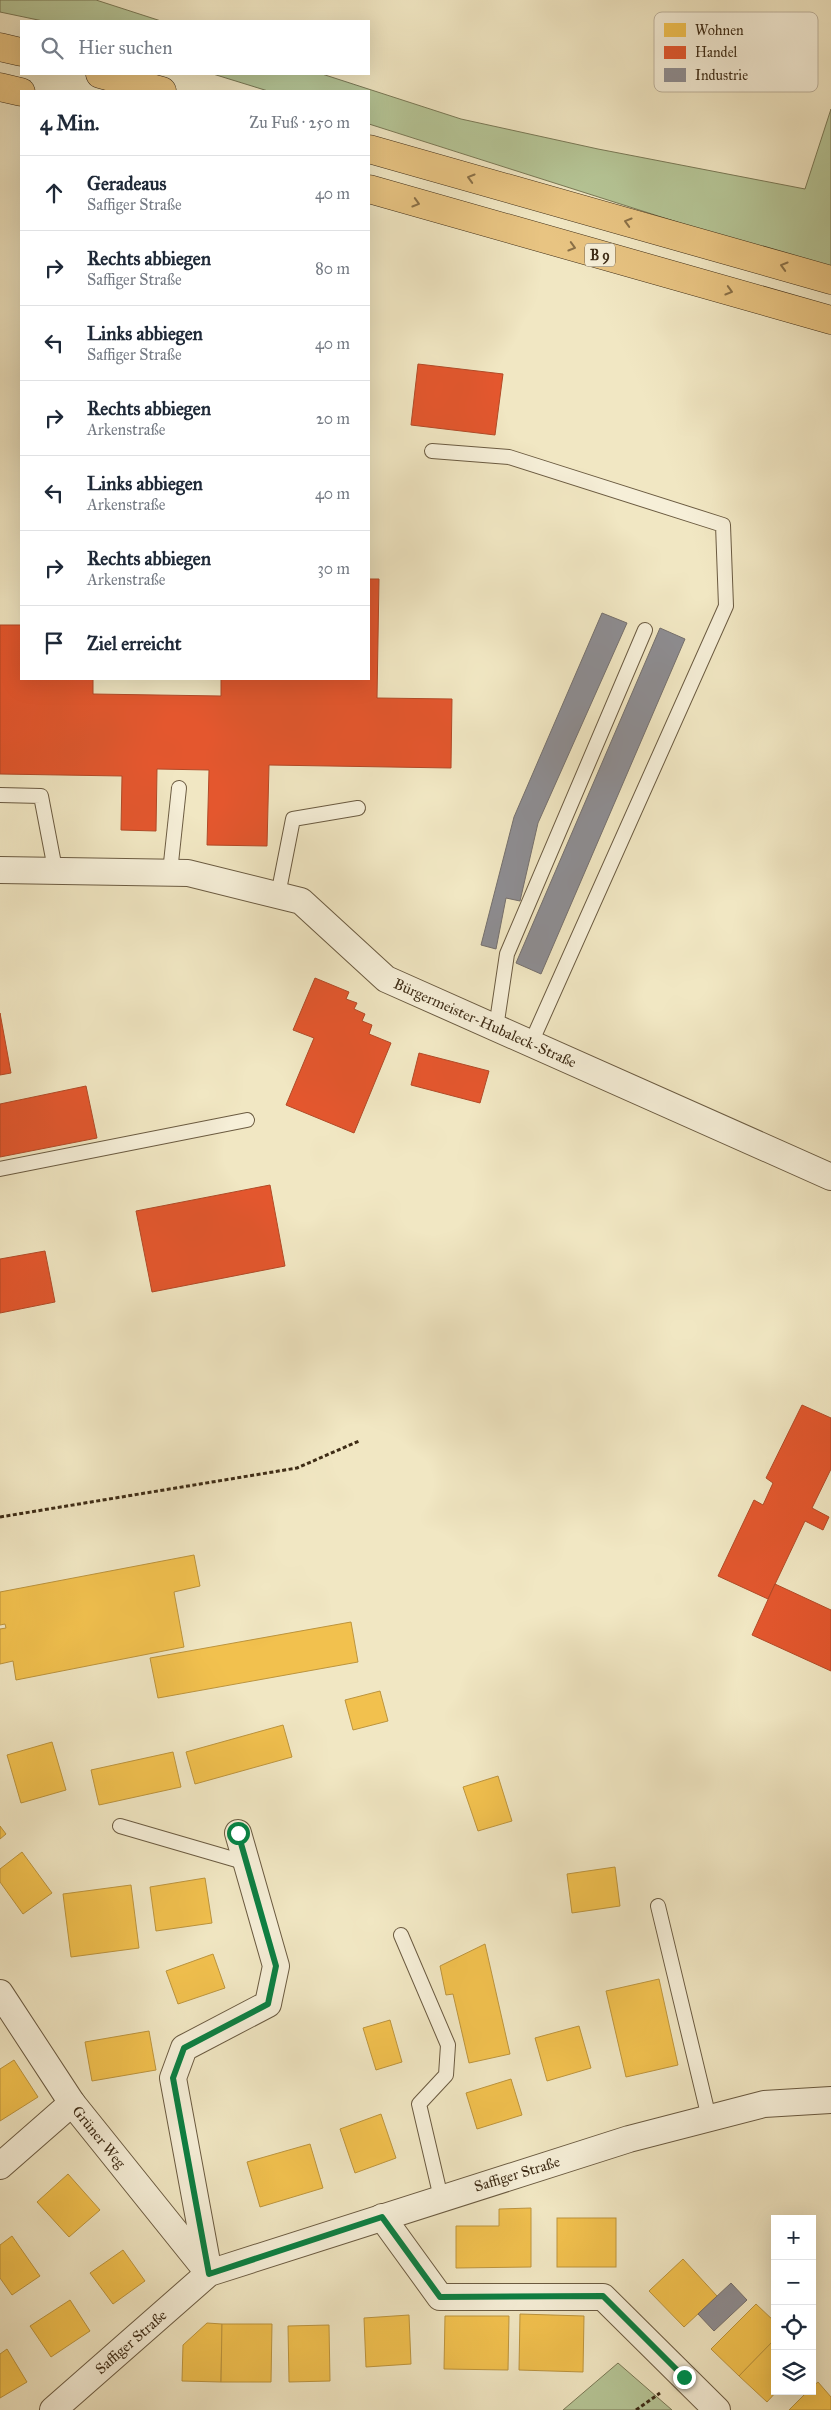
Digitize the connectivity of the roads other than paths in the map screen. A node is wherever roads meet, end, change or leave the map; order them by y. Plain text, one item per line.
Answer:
1 (0, 47) edge
2 (20, 52) edge
3 (104, 75) edge
4 (0, 87) edge
5 (158, 90) edge
6 (20, 92) edge
7 (370, 149) edge
8 (370, 190) edge
9 (831, 280) edge
10 (831, 320) edge
11 (432, 452) dead end
12 (645, 630) dead end
13 (179, 788) dead end
14 (0, 795) edge
15 (358, 808) dead end
16 (55, 869) junction
17 (0, 870) edge
18 (170, 872) junction
19 (278, 895) junction
20 (496, 1028) junction
21 (530, 1043) junction
22 (247, 1120) dead end
23 (0, 1169) edge
24 (831, 1177) edge
25 (120, 1826) dead end
26 (238, 1833) dead end
27 (247, 1863) junction
28 (658, 1906) dead end
29 (401, 1935) dead end
30 (0, 1993) edge
31 (831, 2100) edge
32 (72, 2103) junction
33 (709, 2118) junction
34 (0, 2166) edge
35 (441, 2198) junction
36 (382, 2217) junction
37 (209, 2274) junction
38 (53, 2410) edge
39 (717, 2410) edge

1 - 2 highway
3 - 5 highway
4 - 6 highway
9 -> 7 highway
8 -> 10 highway, B 9
11 - 21 lane
12 - 20 lane
13 - 18 lane
14 - 16 lane
15 - 19 lane
16 - 17 street, Bürgermeister-Hubaleck-Straße
16 - 18 street, Bürgermeister-Hubaleck-Straße
18 - 19 street, Bürgermeister-Hubaleck-Straße
19 - 20 street, Bürgermeister-Hubaleck-Straße
20 - 21 street, Bürgermeister-Hubaleck-Straße
21 - 24 street, Bürgermeister-Hubaleck-Straße
22 - 23 lane
25 - 27 lane
26 - 27 street
27 - 37 street
28 - 33 lane
29 - 35 lane
30 - 32 street, Grüner Weg
31 - 33 street, Saffiger Straße
32 - 34 street
32 - 37 street, Grüner Weg
33 - 35 street, Saffiger Straße
35 - 36 street, Saffiger Straße
36 - 37 street, Saffiger Straße
36 - 39 street
37 - 38 street, Saffiger Straße

